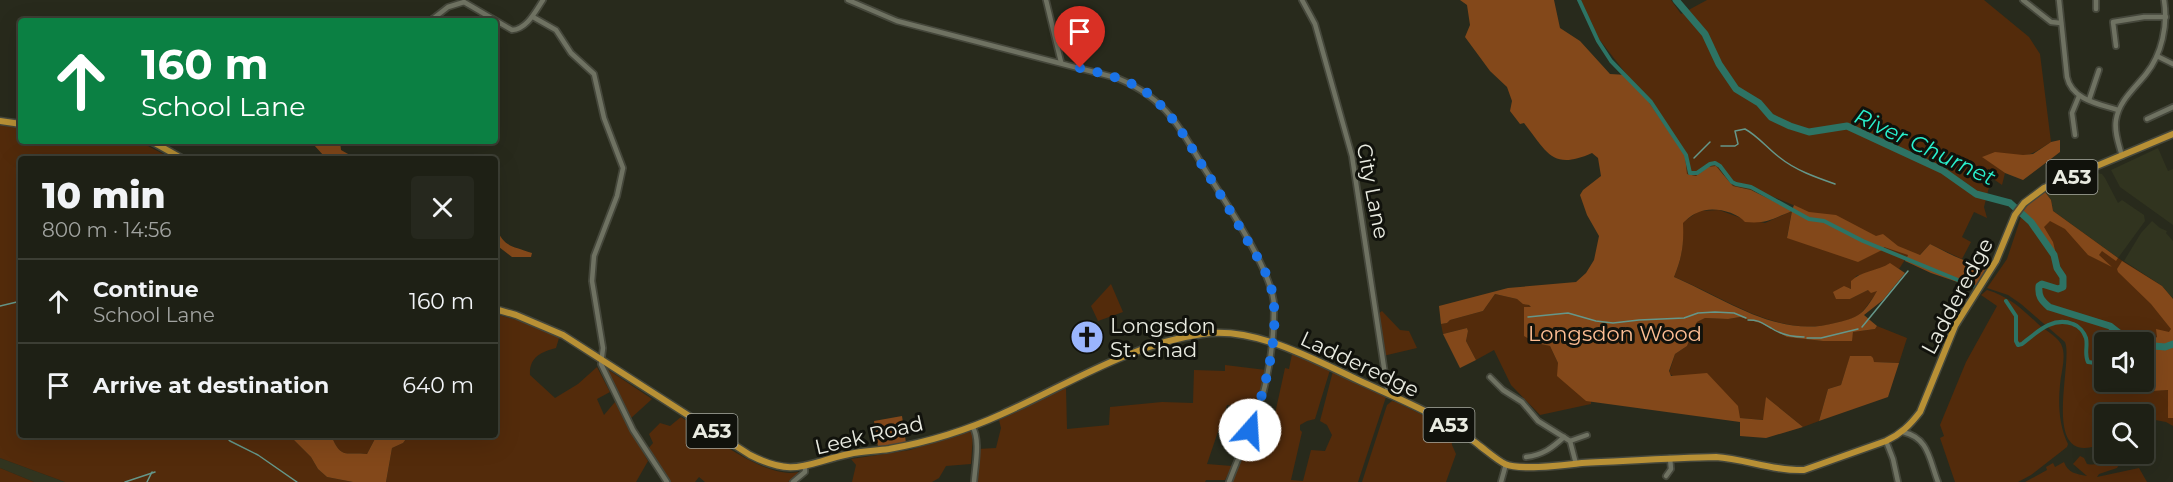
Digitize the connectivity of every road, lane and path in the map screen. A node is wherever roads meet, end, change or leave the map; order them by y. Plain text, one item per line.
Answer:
1 (543, 0) edge
2 (848, 0) edge
3 (1046, 0) edge
4 (1302, 0) edge
5 (2023, 0) edge
6 (2059, 0) edge
7 (2096, 0) edge
8 (2164, 0) edge
9 (2096, 9) dead end
10 (533, 17) junction
11 (2166, 17) junction
12 (434, 18) edge
13 (491, 18) edge
14 (498, 22) edge
15 (2061, 23) junction
16 (2116, 46) dead end
17 (2157, 56) junction
18 (1061, 62) junction
19 (2173, 64) edge
20 (2099, 70) dead end
21 (2079, 96) junction
22 (2089, 100) junction
23 (2173, 107) edge
24 (2118, 110) junction
25 (2147, 119) dead end
26 (0, 121) edge
27 (18, 124) edge
28 (2173, 134) edge
29 (2075, 135) dead end
30 (165, 144) edge
31 (179, 156) edge
32 (2122, 156) junction
33 (498, 310) edge
34 (1273, 343) junction
35 (602, 360) junction
36 (1490, 377) dead end
37 (1388, 393) junction
38 (972, 426) junction
39 (1902, 432) junction
40 (1587, 435) dead end
41 (1564, 437) junction
42 (1570, 441) junction
43 (1886, 441) junction
44 (1526, 458) dead end
45 (1670, 458) junction
46 (1506, 464) junction
47 (1576, 464) junction
48 (805, 467) junction
49 (1666, 476) dead end
50 (667, 482) edge
51 (794, 482) edge
52 (974, 482) edge
53 (1229, 482) edge
54 (1501, 482) edge
55 (1898, 482) edge
56 (1938, 482) edge

1 - 10 street
2 - 18 street
3 - 18 street
4 - 37 street, City Lane
5 - 15 street
6 - 15 street
7 - 9 street
8 - 11 street
10 - 14 street
10 - 35 street
11 - 16 street
11 - 17 street
12 - 13 street
15 - 21 street
17 - 19 street
17 - 24 street
18 - 34 street
20 - 22 street
21 - 22 street
21 - 29 street
22 - 24 street
23 - 25 street
24 - 32 street
26 - 27 highway
28 - 32 highway, A53
30 - 31 highway
32 - 39 highway, Ladderedge / A53
33 - 35 highway, Leek Road / A53
34 - 37 highway, Ladderedge / A53
34 - 38 highway, Leek Road / A53
34 - 53 street
35 - 48 highway, Leek Road / A53
35 - 50 street
36 - 41 street
37 - 46 highway, Ladderedge / A53
38 - 48 highway, Leek Road / A53
38 - 52 street
39 - 43 highway, Ladderedge / A53
39 - 56 street
40 - 42 street
41 - 42 street
41 - 44 street
42 - 47 street
43 - 45 highway, Ladderedge / A53
43 - 55 street
45 - 47 highway, Ladderedge / A53
45 - 49 street
46 - 47 highway, Ladderedge / A53
46 - 54 street
48 - 51 street

